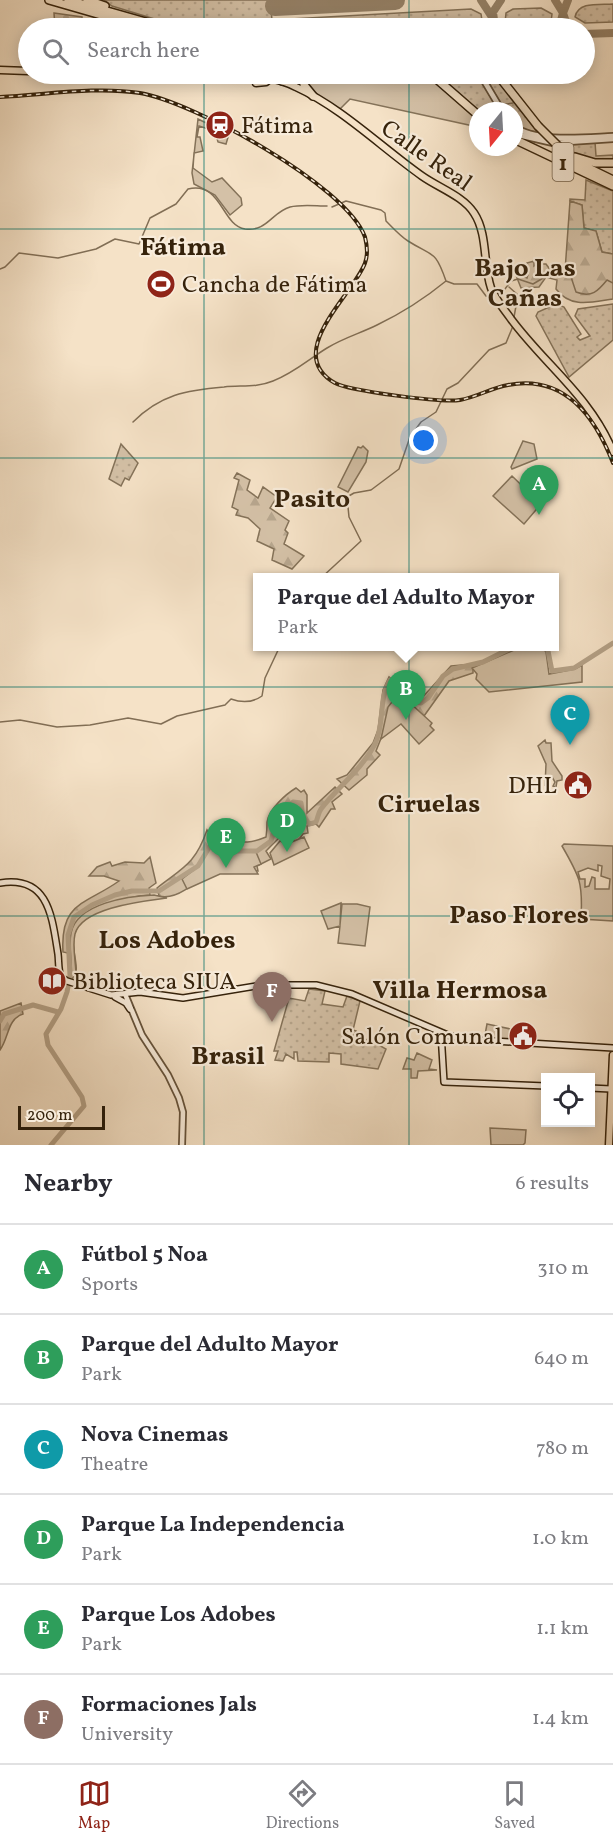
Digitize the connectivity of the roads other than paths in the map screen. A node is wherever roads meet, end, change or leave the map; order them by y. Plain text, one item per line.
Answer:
1 (49, 0) edge
2 (68, 0) edge
3 (87, 0) edge
4 (102, 3) edge
5 (76, 8) junction
6 (104, 18) edge
7 (111, 18) edge
8 (131, 18) edge
9 (140, 18) edge
10 (0, 70) edge
11 (18, 71) edge
12 (288, 84) edge
13 (304, 84) edge
14 (442, 84) edge
15 (486, 84) edge
16 (505, 84) edge
17 (313, 96) junction
18 (497, 102) edge
19 (469, 107) edge
20 (523, 132) edge
21 (523, 137) edge
22 (613, 137) edge
23 (523, 143) edge
24 (560, 148) junction
25 (613, 163) edge
26 (613, 180) edge
27 (613, 186) edge
28 (613, 452) edge
29 (0, 883) edge
30 (125, 994) junction
31 (111, 995) junction
32 (130, 1009) junction
33 (441, 1033) junction
34 (613, 1048) edge
35 (613, 1055) edge
36 (541, 1086) edge
37 (595, 1088) edge
38 (612, 1089) edge
39 (182, 1145) edge
40 (609, 1145) edge

1 - 5 highway
2 - 8 highway
3 - 4 highway
4 - 9 highway
5 - 6 highway
5 - 7 highway
10 - 11 main road
12 - 17 main road, Calle Real
13 - 17 highway
14 - 19 highway
15 - 18 street
16 - 24 highway, 1, bridge
17 - 28 main road, Calle Real
20 - 22 street
21 - 22 street
23 - 27 highway, 1
24 - 25 highway
24 - 26 highway, 1
29 - 31 main road
30 - 31 main road
30 - 32 street
30 - 33 main road
31 - 32 main road
32 - 39 street
33 - 34 main road
33 - 36 main road
35 - 38 main road
37 - 38 main road
38 - 40 main road

